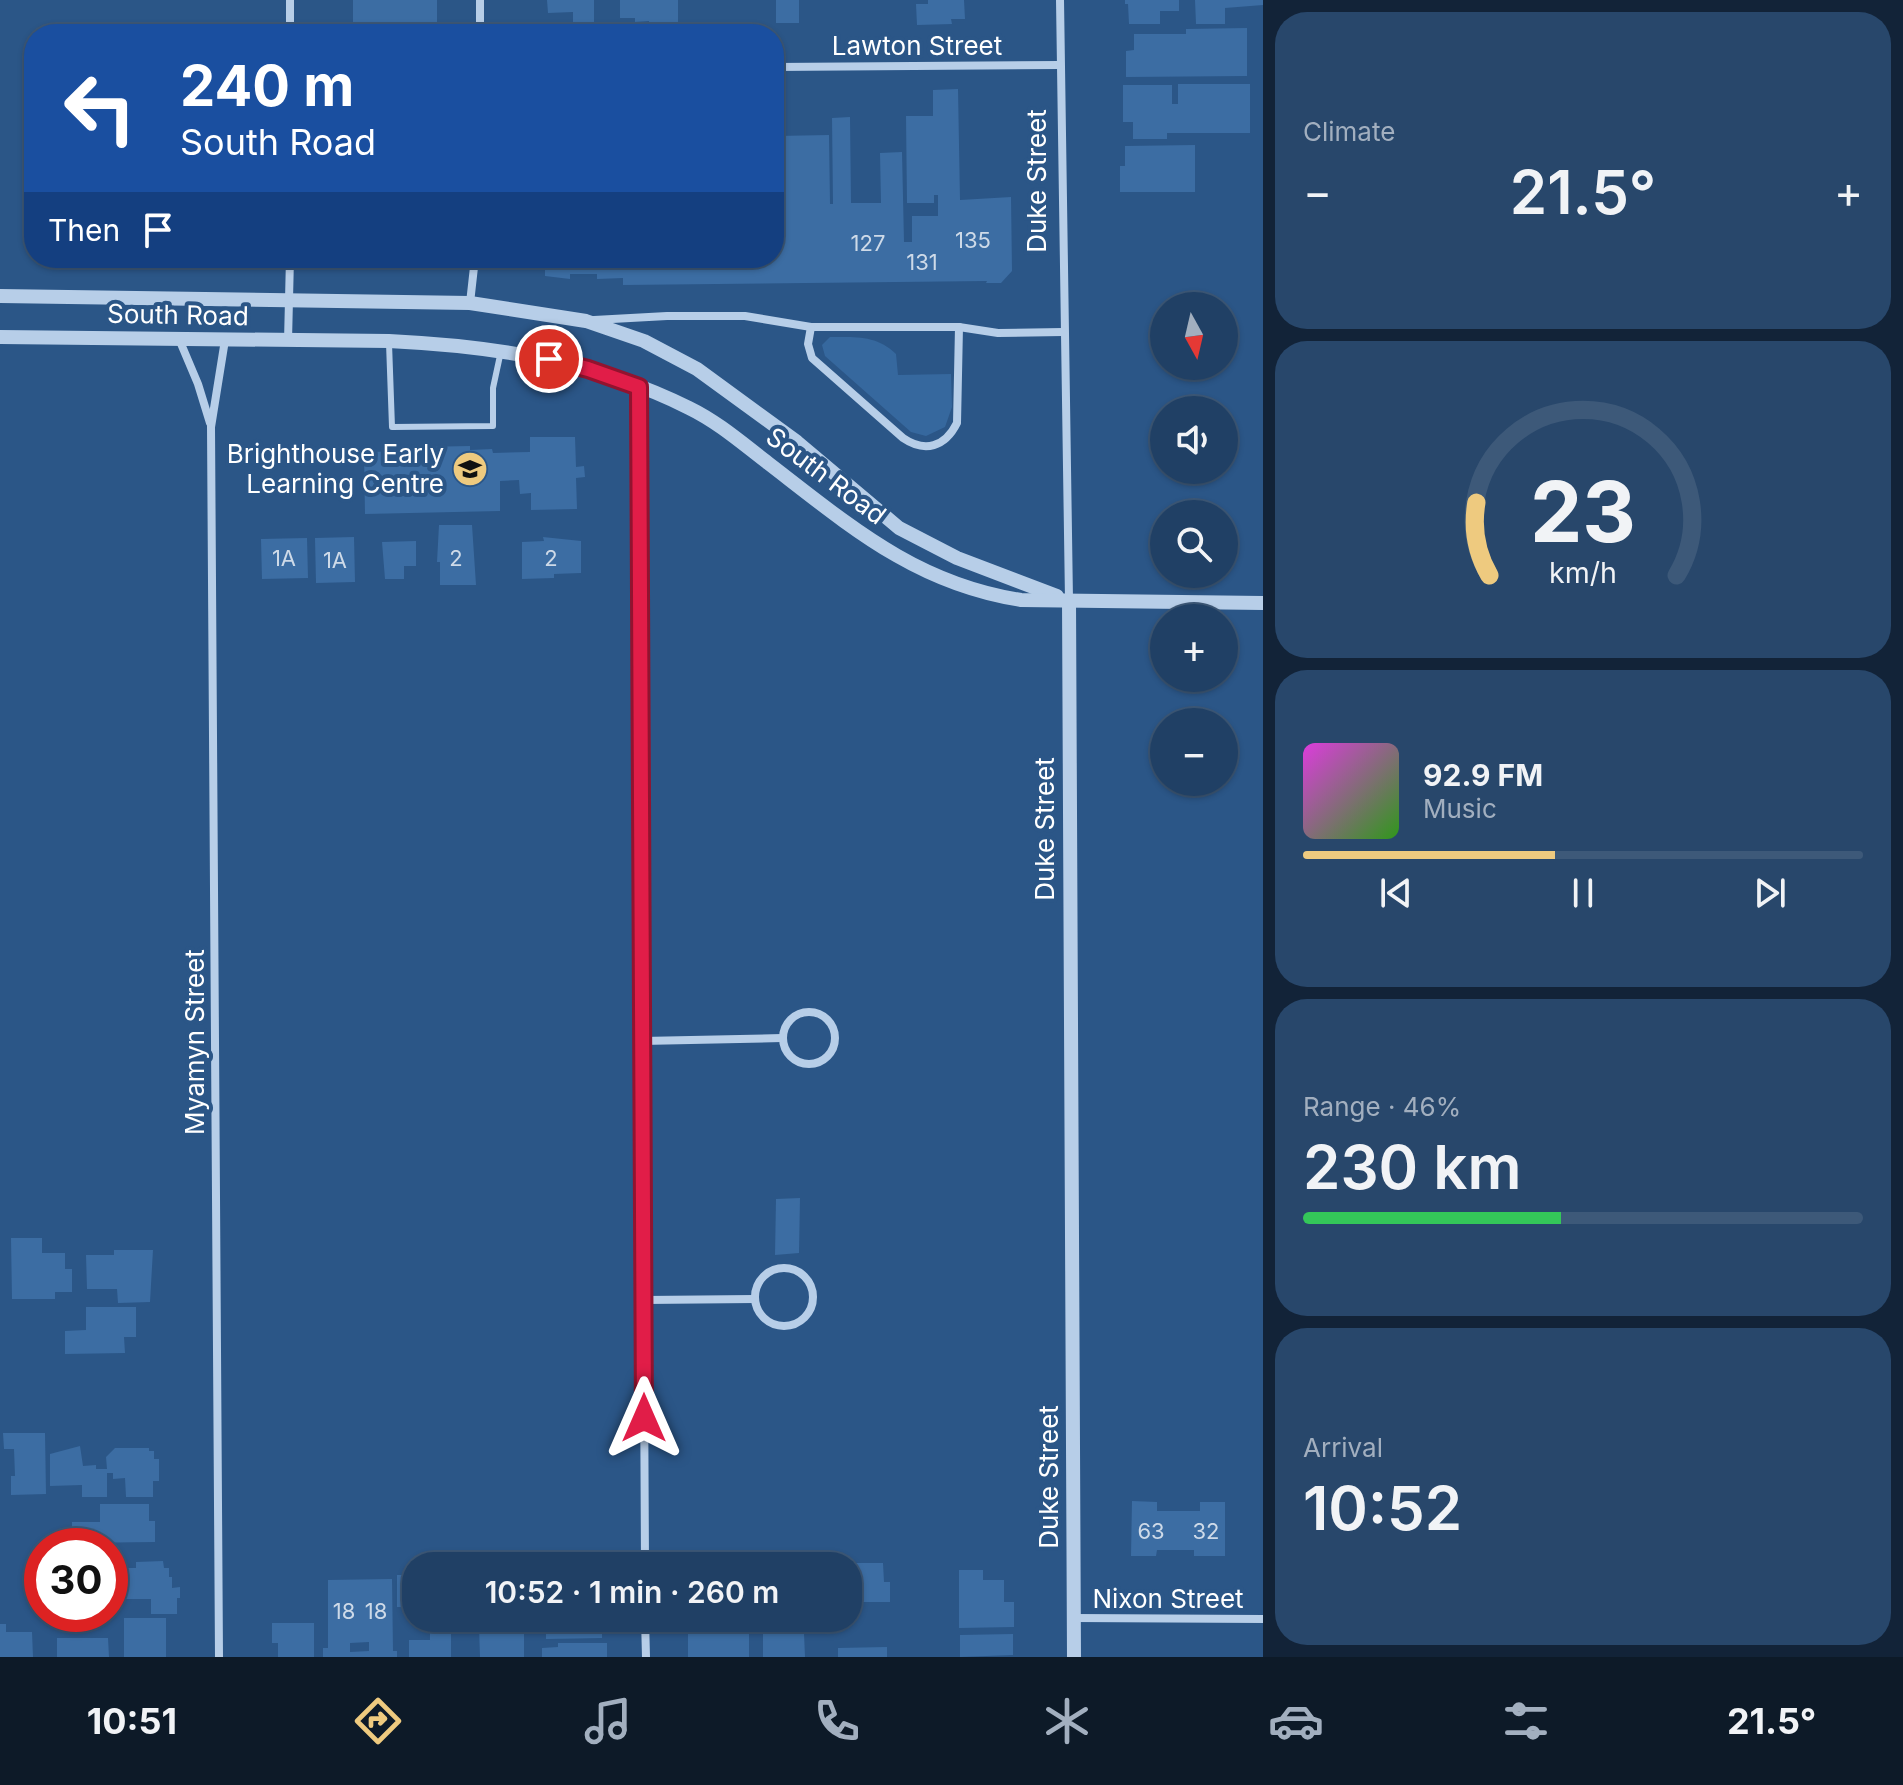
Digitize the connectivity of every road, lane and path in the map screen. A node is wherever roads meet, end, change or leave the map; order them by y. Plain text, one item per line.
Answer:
1 (290, 0) edge
2 (480, 0) edge
3 (1060, 0) edge
4 (290, 24) edge
5 (480, 24) edge
6 (1060, 65) junction
7 (784, 67) edge
8 (290, 268) edge
9 (474, 268) edge
10 (0, 296) edge
11 (290, 300) junction
12 (470, 303) junction
13 (586, 321) junction
14 (811, 327) junction
15 (959, 327) junction
16 (1063, 332) junction
17 (0, 337) edge
18 (179, 339) junction
19 (225, 340) junction
20 (288, 341) junction
21 (389, 341) junction
22 (501, 351) junction
23 (639, 387) junction
24 (211, 427) junction
25 (1069, 600) junction
26 (1263, 603) edge
27 (782, 1038) junction
28 (642, 1041) junction
29 (755, 1299) junction
30 (644, 1300) junction
31 (645, 1552) edge
32 (1074, 1618) junction
33 (1263, 1619) edge
34 (645, 1632) edge
35 (219, 1657) edge
36 (646, 1657) edge
37 (1074, 1657) edge

1 - 4 street
2 - 5 street
3 - 6 street, Duke Street
6 - 7 street, Lawton Street
6 - 16 street, Duke Street
8 - 11 street
9 - 12 street
10 - 11 street, South Road
11 - 12 street, South Road
11 - 20 street
12 - 13 street, South Road
13 - 14 street, South Road
13 - 25 street, South Road
14 - 15 street, South Road
14 - 15 street
15 - 16 street, South Road
16 - 25 street, Duke Street
17 - 18 street, South Road
18 - 19 street, South Road
18 - 24 street, Myamyn Street
19 - 20 street, South Road
19 - 24 street, Myamyn Street
20 - 21 street, South Road
21 - 22 street, South Road
21 - 22 lane
22 - 23 street, South Road
23 - 25 street, South Road
23 - 28 street
24 - 35 street, Myamyn Street
25 - 26 street
25 - 32 street, Duke Street
27 - 27 street
27 - 28 street
28 - 30 street
29 - 29 street
29 - 30 street
30 - 31 street
32 - 33 street, Nixon Street
32 - 37 street, Duke Street
34 - 36 street

